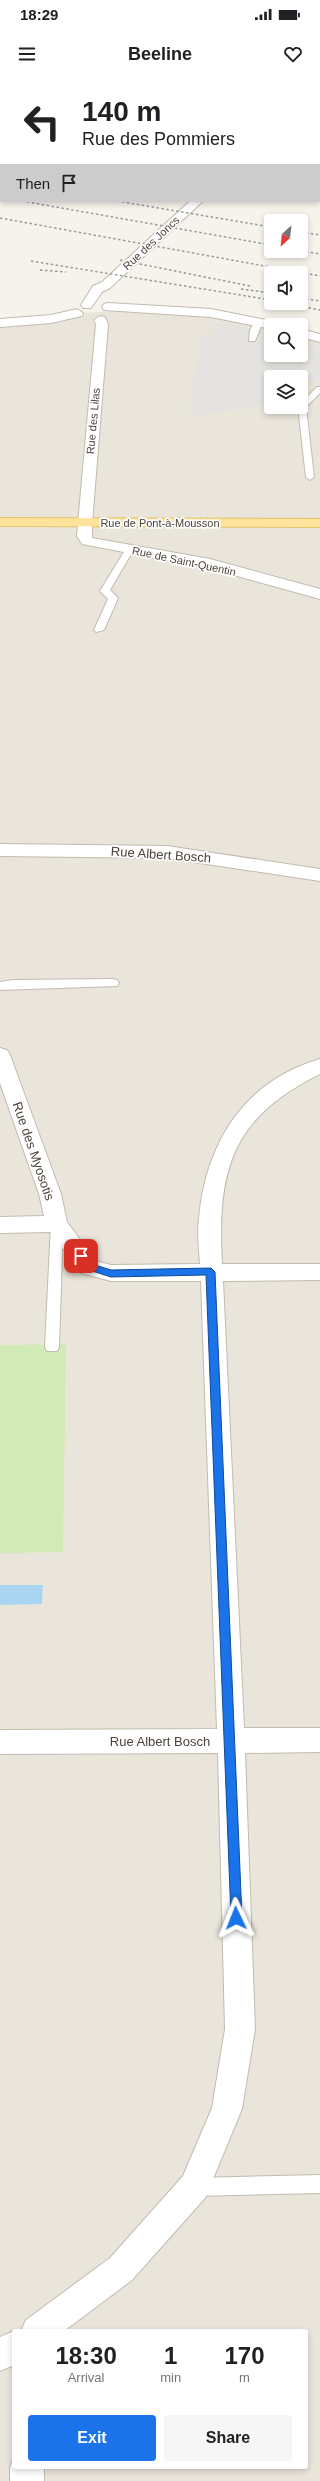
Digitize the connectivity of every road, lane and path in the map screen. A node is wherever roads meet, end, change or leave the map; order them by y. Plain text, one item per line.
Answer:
1 (196, 202) edge
2 (106, 285) junction
3 (82, 309) junction
4 (105, 312) junction
5 (0, 323) edge
6 (264, 324) edge
7 (264, 325) edge
8 (308, 335) edge
9 (320, 338) edge
10 (252, 339) dead end
11 (320, 389) edge
12 (310, 477) dead end
13 (0, 522) edge
14 (320, 523) edge
15 (85, 524) junction
16 (130, 549) junction
17 (320, 594) edge
18 (99, 630) dead end
19 (0, 850) edge
20 (320, 875) edge
21 (113, 984) dead end
22 (0, 986) edge
23 (0, 1055) edge
24 (320, 1066) edge
25 (57, 1224) junction
26 (0, 1225) edge
27 (211, 1272) junction
28 (320, 1272) edge
29 (52, 1347) dead end
30 (231, 1740) junction
31 (320, 1740) edge
32 (0, 1742) edge
33 (320, 2184) edge
34 (194, 2187) junction
35 (39, 2329) edge
36 (12, 2348) edge
37 (0, 2354) edge
38 (27, 2469) edge
39 (27, 2481) edge

1 - 2 street, Rue des Joncs
2 - 3 street, Rue des Joncs
2 - 4 street
3 - 4 street
3 - 5 street
4 - 6 street
4 - 15 street, Rue des Lilas
7 - 10 lane
8 - 9 street
11 - 12 lane
13 - 15 main road, Rue de Pont-à-Mousson
14 - 15 main road, Rue de Pont-à-Mousson
15 - 16 street, Rue de Saint-Quentin
16 - 17 street, Rue de Saint-Quentin
16 - 18 lane
19 - 20 street, Rue Albert Bosch
21 - 22 lane
23 - 25 street, Rue des Myosotis
24 - 27 street
25 - 26 street
25 - 27 street
25 - 29 lane
27 - 28 street
27 - 30 street
30 - 31 street, Rue Albert Bosch
30 - 32 street, Rue Albert Bosch
30 - 34 street
33 - 34 lane
34 - 35 street
36 - 37 street
38 - 39 street

